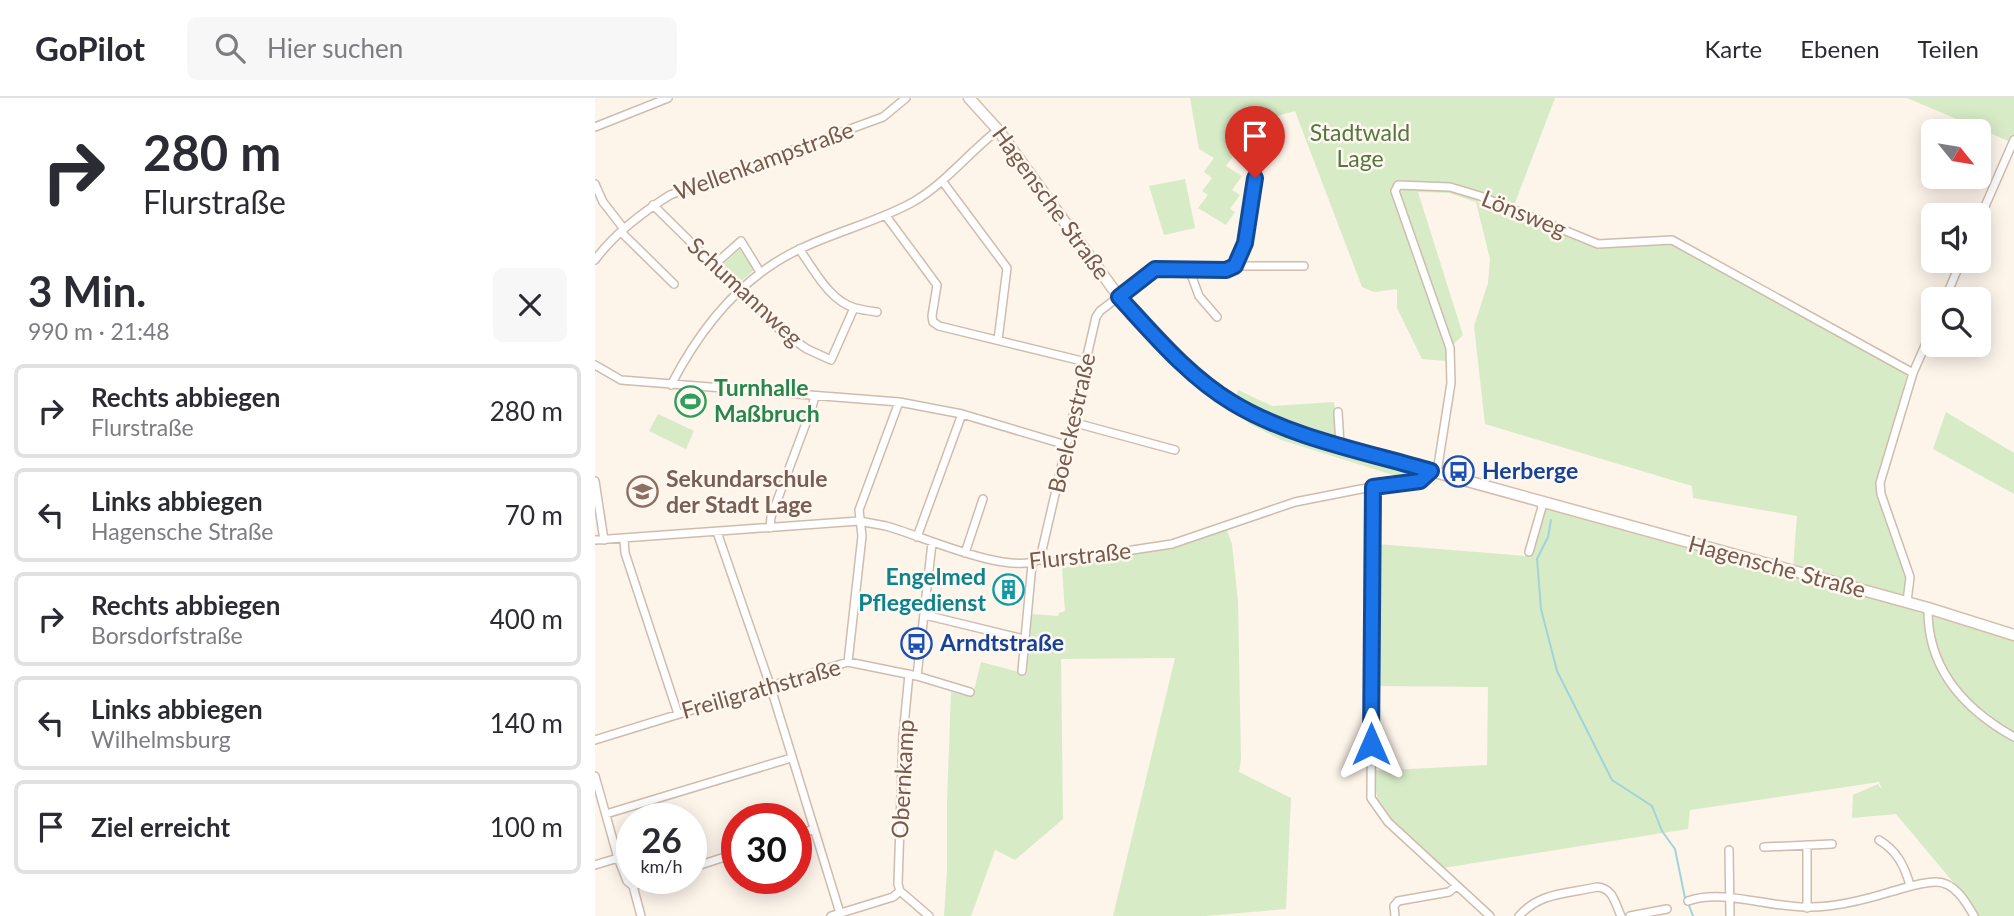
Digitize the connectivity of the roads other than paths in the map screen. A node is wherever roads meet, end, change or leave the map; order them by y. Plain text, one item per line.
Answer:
1 (668, 98) edge
2 (906, 98) edge
3 (969, 98) edge
4 (1265, 123) dead end
5 (595, 127) edge
6 (998, 130) junction
7 (2014, 140) edge
8 (943, 182) junction
9 (595, 184) edge
10 (1986, 203) edge
11 (653, 205) junction
12 (885, 216) junction
13 (623, 230) junction
14 (799, 249) junction
15 (595, 260) edge
16 (714, 265) junction
17 (1235, 266) junction
18 (1304, 267) dead end
19 (1189, 270) junction
20 (761, 272) junction
21 (674, 284) dead end
22 (738, 289) junction
23 (1119, 297) junction
24 (854, 308) junction
25 (877, 312) dead end
26 (1217, 317) dead end
27 (998, 340) junction
28 (1921, 355) edge
29 (1086, 362) junction
30 (595, 365) edge
31 (1913, 373) junction
32 (671, 386) junction
33 (814, 396) junction
34 (899, 402) junction
35 (1338, 412) dead end
36 (962, 414) junction
37 (1072, 422) junction
38 (1066, 445) junction
39 (1340, 445) junction
40 (1175, 450) dead end
41 (1434, 471) junction
42 (595, 481) edge
43 (1373, 487) junction
44 (983, 499) dead end
45 (1540, 501) junction
46 (859, 522) junction
47 (770, 528) junction
48 (717, 532) junction
49 (917, 537) junction
50 (595, 540) edge
51 (604, 540) junction
52 (624, 540) junction
53 (932, 543) junction
54 (1529, 552) dead end
55 (965, 553) junction
56 (1040, 559) junction
57 (1033, 564) junction
58 (1907, 602) junction
59 (1928, 608) junction
60 (925, 615) junction
61 (2014, 635) edge
62 (1024, 639) junction
63 (848, 662) junction
64 (1022, 671) dead end
65 (913, 675) junction
66 (770, 685) junction
67 (970, 692) dead end
68 (678, 714) junction
69 (2014, 737) edge
70 (595, 740) edge
71 (791, 758) junction
72 (595, 776) edge
73 (606, 814) junction
74 (814, 830) joint
75 (1879, 840) dead end
76 (1832, 844) dead end
77 (1807, 845) junction
78 (1764, 847) dead end
79 (1729, 850) dead end
80 (616, 851) edge
81 (616, 859) edge
82 (595, 865) edge
83 (1910, 885) junction
84 (1456, 886) junction
85 (899, 888) junction
86 (634, 894) edge
87 (1729, 898) junction
88 (1688, 901) dead end
89 (1807, 908) junction
90 (1667, 909) dead end
91 (840, 913) junction
92 (641, 916) edge
93 (831, 916) edge
94 (929, 916) edge
95 (1395, 916) edge
96 (1490, 916) edge
97 (1519, 916) edge
98 (1621, 916) edge
99 (1630, 916) edge
100 (1730, 916) edge
101 (1975, 916) edge

1 - 5 street
2 - 11 street, Wellenkampstraße
3 - 6 street, Hagensche Straße
4 - 17 street
6 - 8 street
6 - 23 street, Hagensche Straße
7 - 10 street
8 - 12 street
8 - 27 street
9 - 13 street
11 - 13 street, Wellenkampstraße
11 - 16 street, Schumannweg
12 - 14 street
12 - 27 street
13 - 15 street, Wellenkampstraße
13 - 21 street
14 - 20 street
14 - 24 street
16 - 20 street
16 - 22 street, Schumannweg
17 - 18 street, Boelckestraße
17 - 19 street, Boelckestraße
19 - 23 street, Boelckestraße
19 - 26 street
20 - 22 street
22 - 24 street, Schumannweg
22 - 32 street
23 - 29 street, Boelckestraße
23 - 39 street, Hagensche Straße
24 - 25 street
27 - 29 street
28 - 31 street
29 - 37 street, Boelckestraße
30 - 32 street
31 - 41 street, Lönsweg
31 - 58 street
32 - 33 street
33 - 34 street
33 - 47 street
34 - 36 street
34 - 46 street
35 - 39 street
36 - 38 street
36 - 49 street
37 - 38 street, Boelckestraße
37 - 40 street
38 - 56 street, Boelckestraße
39 - 41 street, Hagensche Straße
41 - 43 street, Flurstraße
41 - 45 street, Hagensche Straße
42 - 51 street
43 - 56 street, Flurstraße
43 - 84 street
44 - 55 street
45 - 54 street
45 - 58 street, Hagensche Straße
46 - 47 street, Flurstraße
46 - 49 street, Flurstraße
46 - 63 street
47 - 48 street, Flurstraße
48 - 52 street, Flurstraße
48 - 66 street
49 - 53 street, Flurstraße
50 - 51 street, Flurstraße
51 - 52 street, Flurstraße
52 - 68 street
53 - 55 street, Flurstraße
53 - 60 street
55 - 57 street, Flurstraße
56 - 57 street, Flurstraße
57 - 62 street
58 - 59 street, Hagensche Straße
59 - 61 street, Hagensche Straße
59 - 69 street
60 - 62 street
60 - 65 street
62 - 64 street
63 - 65 street, Freiligrathstraße
63 - 66 street, Freiligrathstraße
65 - 67 street, Freiligrathstraße
65 - 85 street, Obernkamp
66 - 68 street, Freiligrathstraße
66 - 71 street
68 - 70 street, Freiligrathstraße
71 - 73 street
71 - 74 street
72 - 73 street
73 - 80 street
74 - 91 street
75 - 83 street
76 - 77 street
77 - 78 street
77 - 89 street
79 - 87 street
81 - 82 street
83 - 89 street
83 - 101 street
84 - 95 street
84 - 96 street
85 - 91 street
85 - 94 street
86 - 92 street
87 - 88 street
87 - 89 street
87 - 100 street
90 - 99 street
91 - 93 street
97 - 98 street

